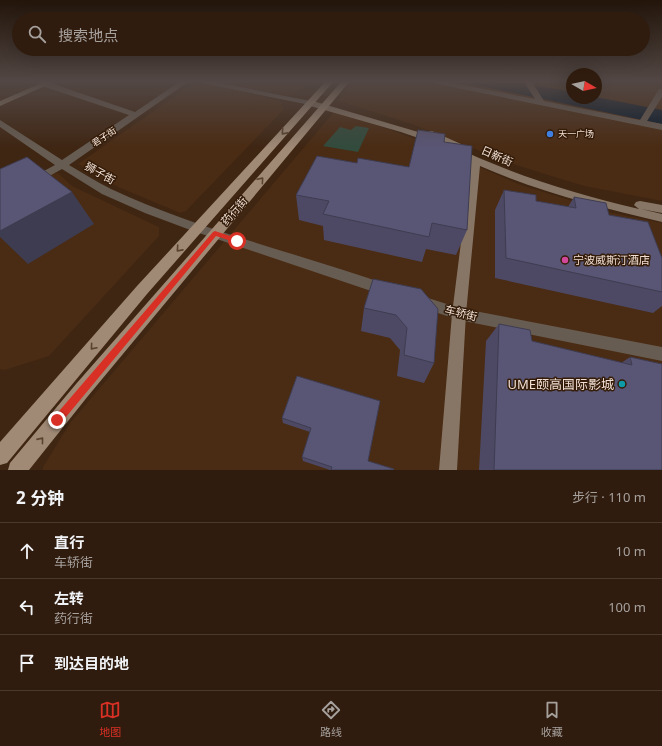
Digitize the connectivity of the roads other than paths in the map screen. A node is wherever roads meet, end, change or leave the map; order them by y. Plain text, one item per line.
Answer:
1 (106, 104) edge
2 (152, 104) edge
3 (310, 104) joint
4 (558, 104) edge
5 (654, 104) edge
6 (326, 106) junction
7 (136, 115) junction
8 (643, 122) junction
9 (0, 123) edge
10 (662, 127) edge
11 (476, 160) junction
12 (62, 165) junction
13 (28, 184) edge
14 (662, 209) edge
15 (662, 218) edge
16 (198, 228) junction
17 (215, 234) junction
18 (459, 314) junction
19 (662, 354) edge
20 (0, 456) edge
21 (17, 470) edge
22 (448, 470) edge

1 - 7 street
2 - 7 street, 君子街
3 - 6 street, 日新街
3 -> 16 main road, 药行街
4 - 8 street
5 - 8 street
6 - 11 street, 日新街
6 - 14 street, 日新街
17 -> 6 main road, 药行街
7 - 12 street, 君子街
8 - 10 street
9 - 12 street, 狮子街
11 - 15 street, 日新街
11 - 18 street
12 - 13 street, 君子街
12 - 16 street, 狮子街
16 - 17 street, 车轿街
16 -> 20 main road, 药行街
17 - 18 street, 车轿街
21 -> 17 main road, 药行街
18 - 19 street, 车轿街
18 - 22 street

